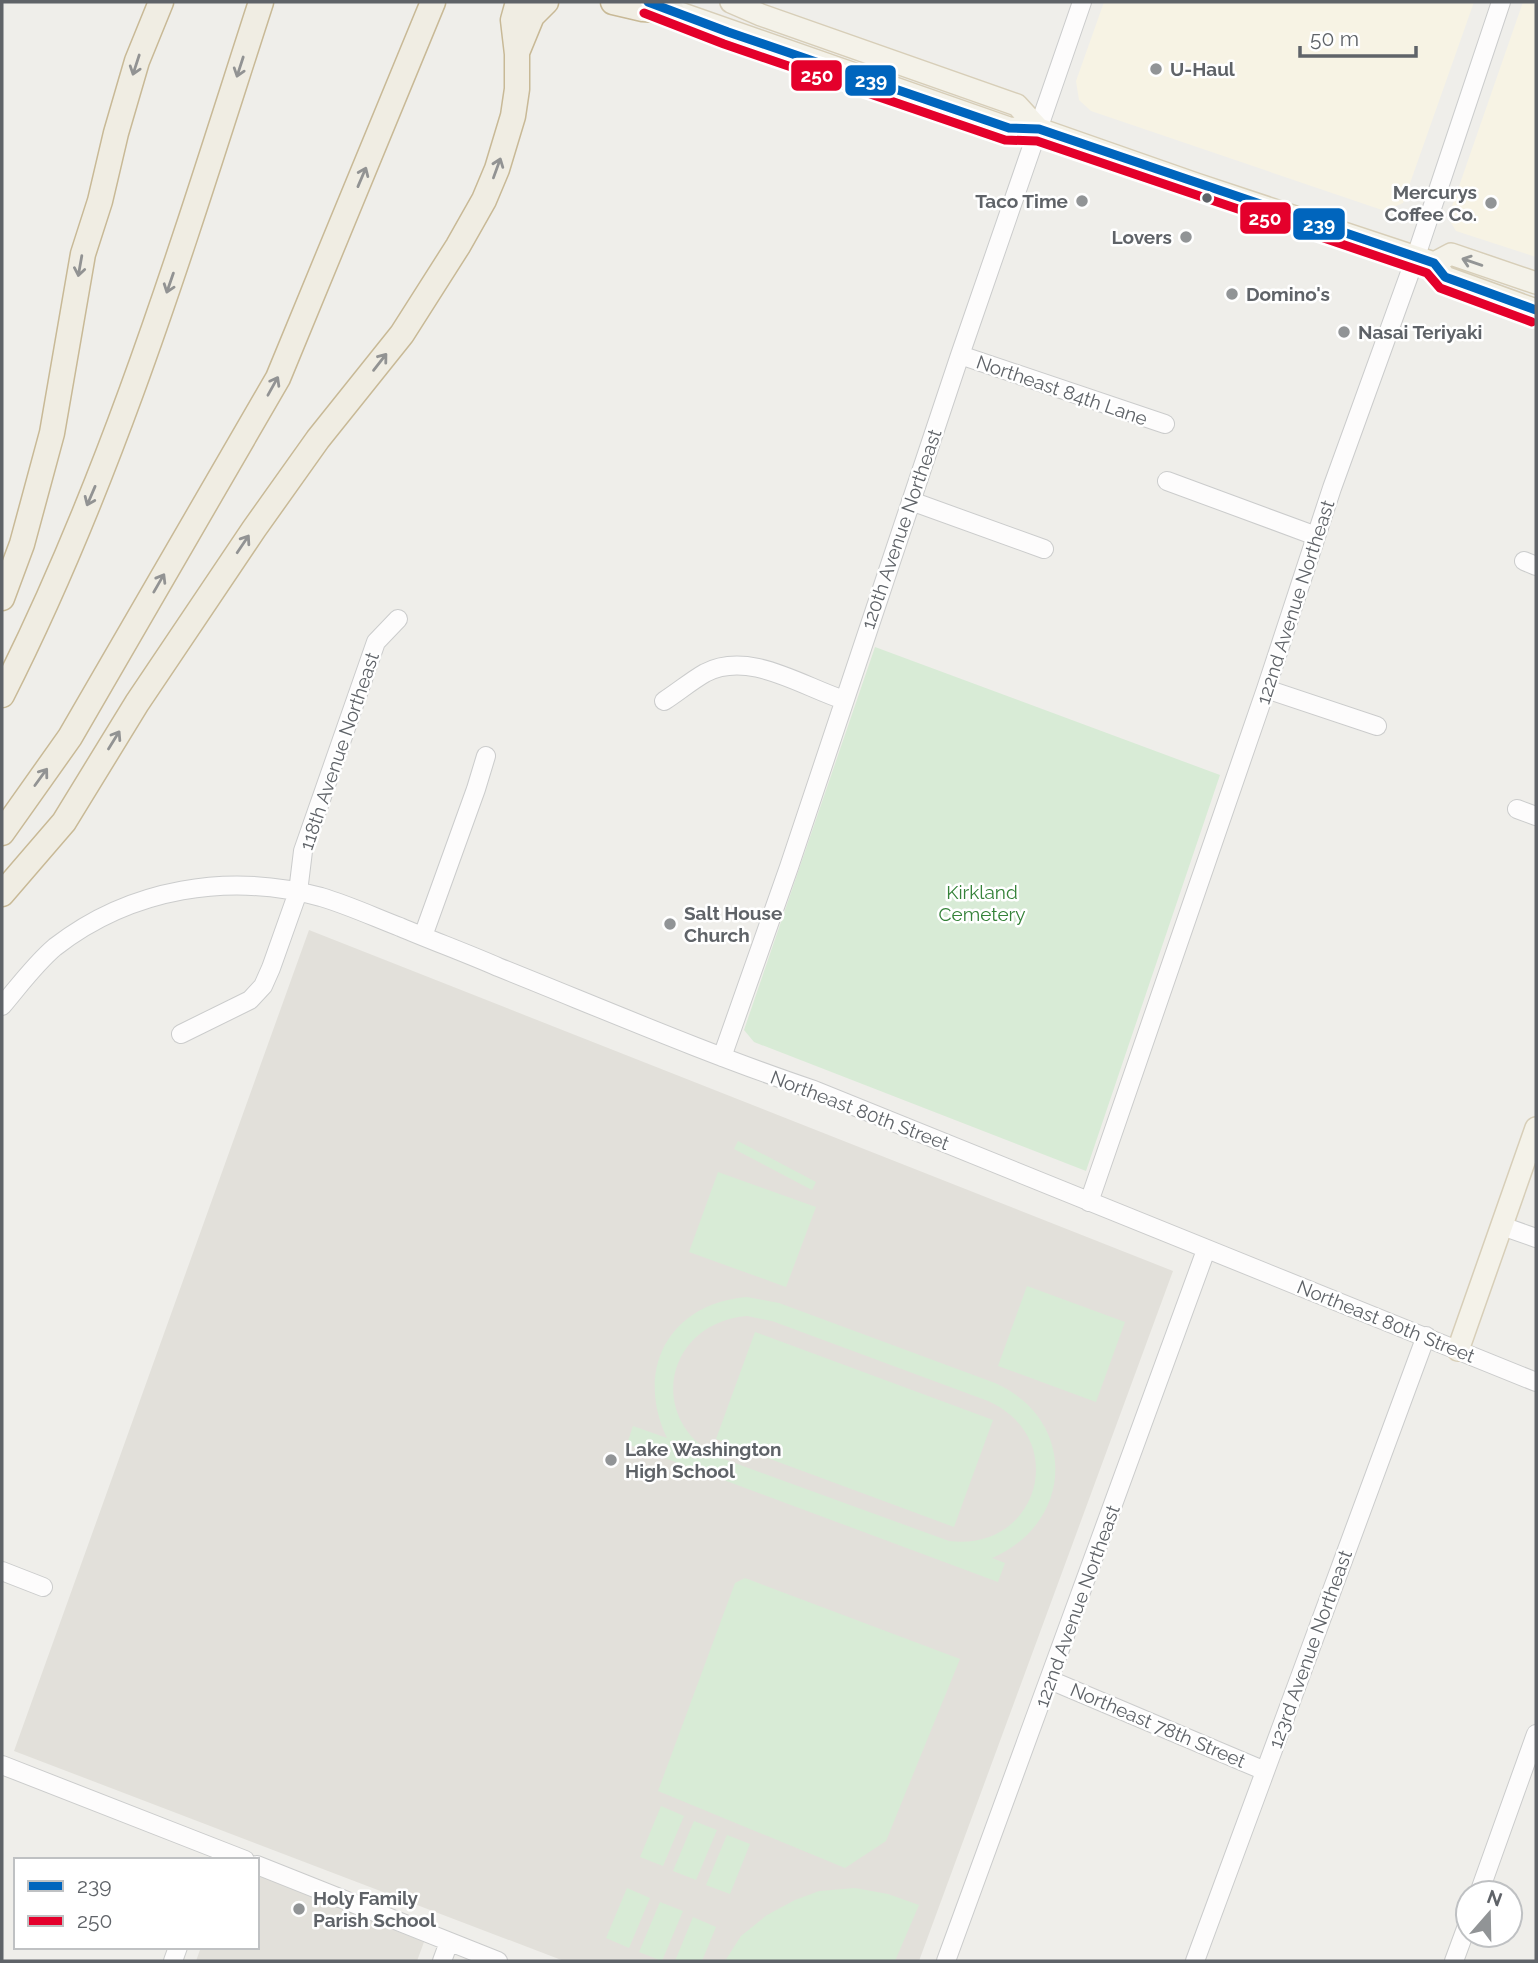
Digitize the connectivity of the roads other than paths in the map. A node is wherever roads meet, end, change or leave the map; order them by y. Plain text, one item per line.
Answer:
1 (161, 2) edge
2 (261, 2) edge
3 (433, 2) edge
4 (518, 2) edge
5 (546, 2) edge
6 (613, 2) edge
7 (648, 2) edge
8 (731, 2) edge
9 (1082, 2) edge
10 (1502, 2) edge
11 (672, 11) junction
12 (517, 54) junction
13 (1038, 129) junction
14 (1425, 259) junction
15 (1536, 283) edge
16 (1536, 310) edge
17 (960, 355) junction
18 (1165, 424) dead end
19 (1167, 481) dead end
20 (911, 500) junction
21 (1316, 536) junction
22 (1044, 549) dead end
23 (2, 598) edge
24 (398, 619) dead end
25 (1266, 689) junction
26 (2, 695) edge
27 (844, 700) junction
28 (664, 701) dead end
29 (1377, 726) dead end
30 (486, 756) dead end
31 (1517, 809) dead end
32 (1536, 816) edge
33 (2, 833) edge
34 (298, 892) junction
35 (2, 894) edge
36 (423, 936) junction
37 (2, 1006) edge
38 (181, 1034) dead end
39 (722, 1057) junction
40 (1536, 1128) edge
41 (1089, 1202) junction
42 (1502, 1226) junction
43 (1536, 1238) edge
44 (1206, 1250) junction
45 (1426, 1336) junction
46 (1458, 1350) junction
47 (1536, 1382) edge
48 (2, 1571) edge
49 (43, 1587) dead end
50 (1050, 1680) junction
51 (1536, 1734) edge
52 (2, 1765) edge
53 (1265, 1771) junction
54 (212, 1854) edge
55 (234, 1858) edge
56 (259, 1866) edge
57 (1484, 1879) edge
58 (449, 1942) junction
59 (442, 1961) edge
60 (498, 1961) edge
61 (946, 1961) edge
62 (1195, 1961) edge

1 -> 23 highway
2 -> 26 highway
33 -> 3 highway
4 - 12 highway
5 - 12 highway
6 - 11 highway
7 - 11 main road
8 - 13 main road
9 - 13 street, 120th Avenue Northeast
10 - 14 street, 122nd Avenue Northeast
11 - 13 main road
35 -> 12 highway
13 - 14 main road
13 - 17 street, 120th Avenue Northeast
15 -> 14 main road
14 - 16 main road
14 - 21 street, 122nd Avenue Northeast
17 - 18 street, Northeast 84th Lane
17 - 20 street, 120th Avenue Northeast
19 - 21 street
20 - 22 street
20 - 27 street, 120th Avenue Northeast
21 - 25 street, 122nd Avenue Northeast
24 - 34 street, 118th Avenue Northeast
25 - 29 street
25 - 41 street, 122nd Avenue Northeast
27 - 28 street
27 - 39 street, 120th Avenue Northeast
30 - 36 street
31 - 32 street
34 - 36 street, Northeast 80th Street
34 - 37 street, Northeast 80th Street
34 - 38 street, 118th Avenue Northeast
36 - 39 street, Northeast 80th Street
39 - 41 street, Northeast 80th Street
40 - 42 main road
41 - 44 street, Northeast 80th Street
42 - 43 street
42 - 46 main road
44 - 45 street, Northeast 80th Street
44 - 50 street, 122nd Avenue Northeast
45 - 46 street, Northeast 80th Street
45 - 53 street, 123rd Avenue Northeast
46 - 47 street, Northeast 80th Street
48 - 49 street
50 - 53 street, Northeast 78th Street
50 - 61 street, 122nd Avenue Northeast
51 - 57 street
52 - 54 street
53 - 62 street, 123rd Avenue Northeast
54 - 55 street
56 - 58 street
58 - 59 street
58 - 60 street

